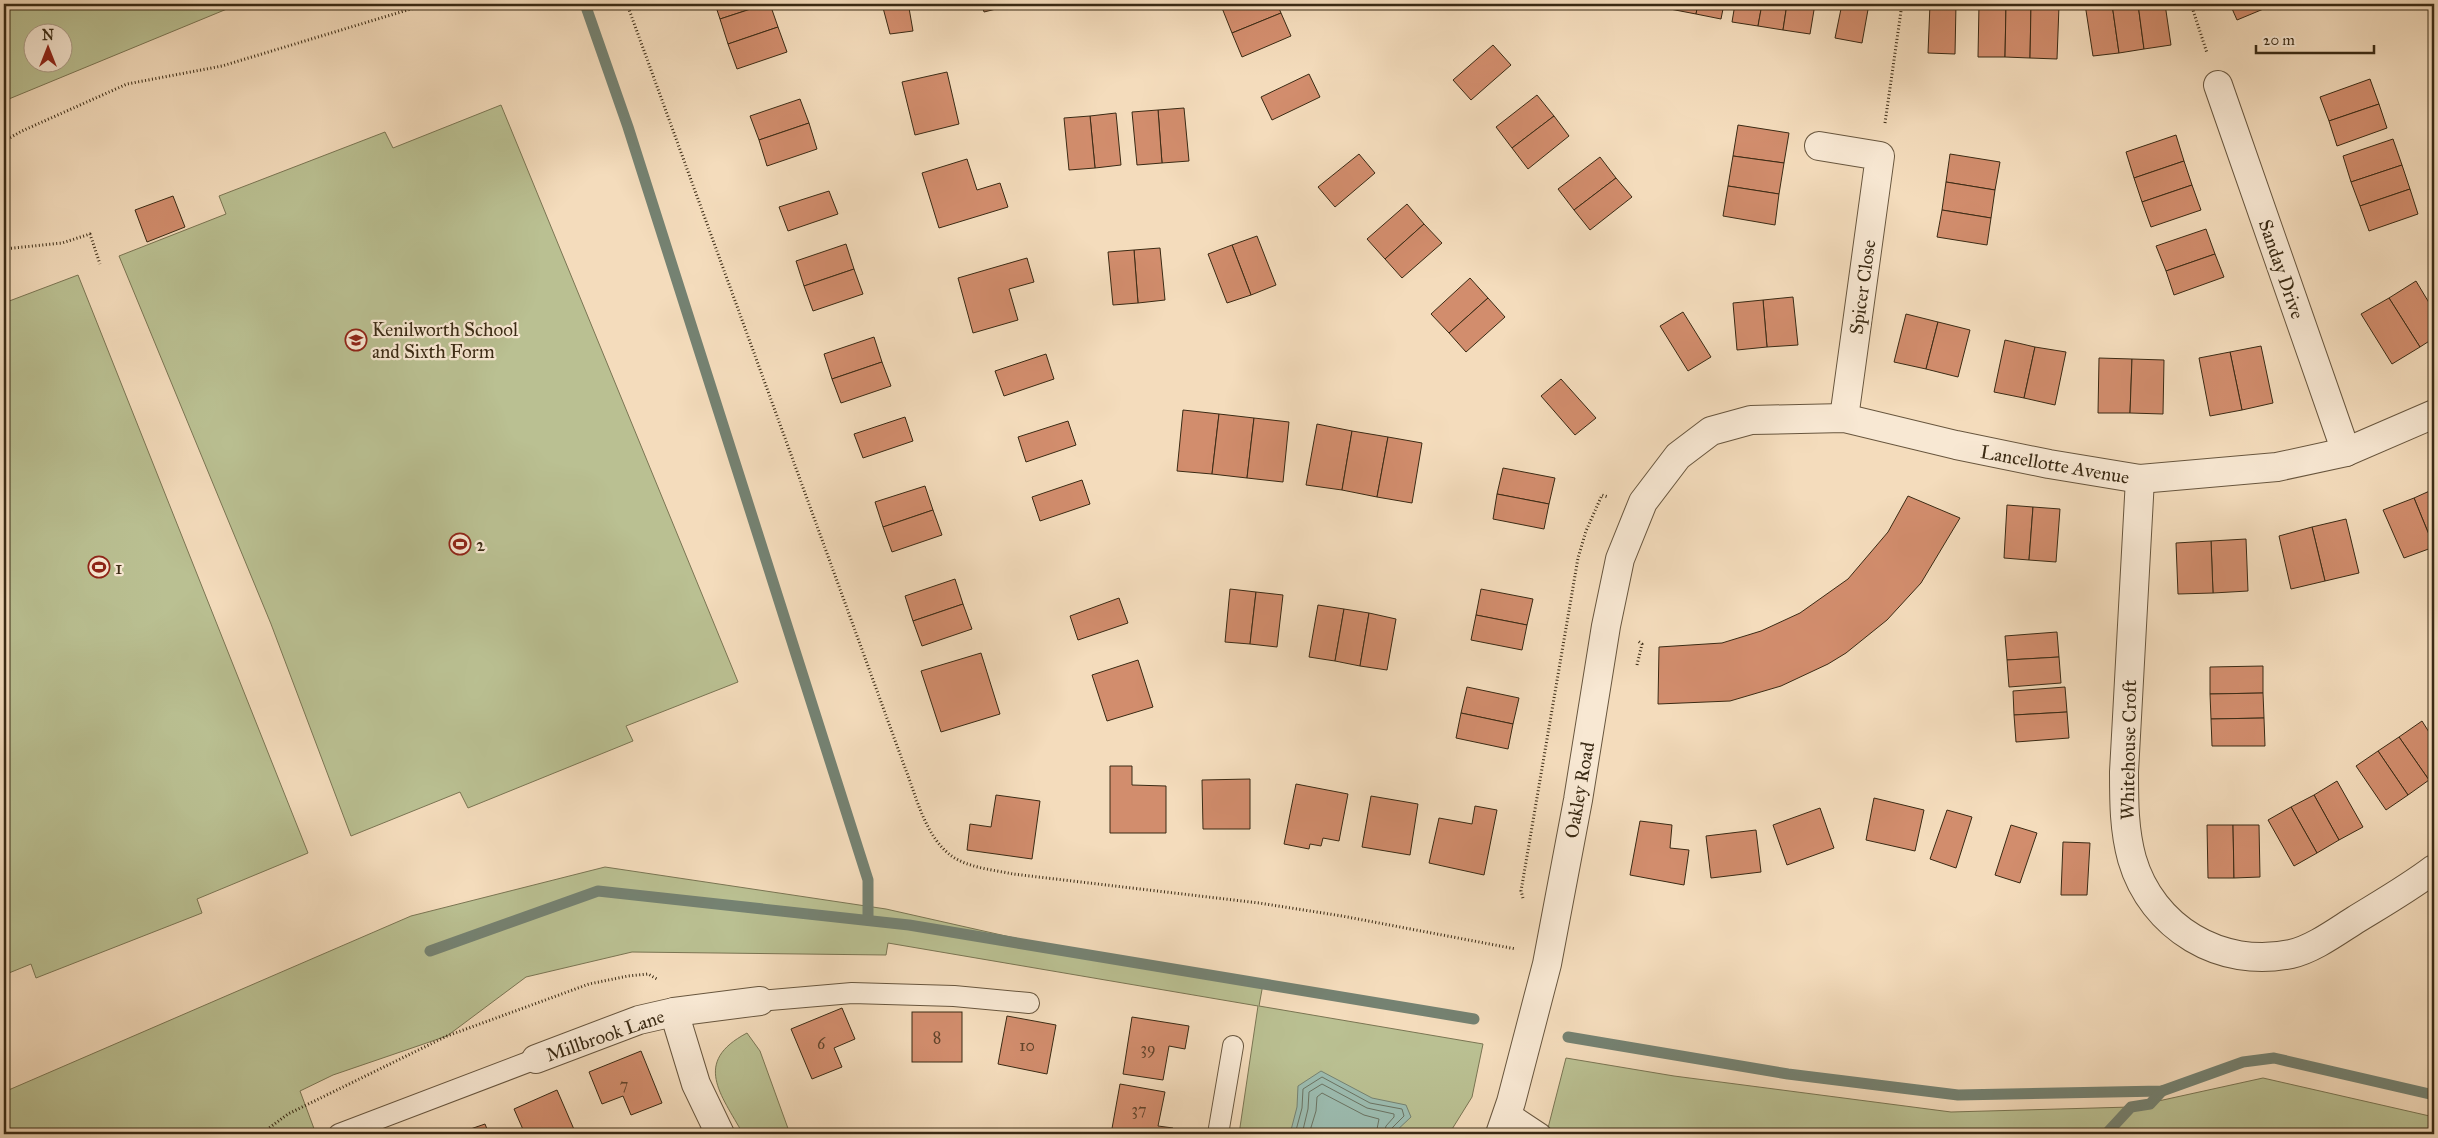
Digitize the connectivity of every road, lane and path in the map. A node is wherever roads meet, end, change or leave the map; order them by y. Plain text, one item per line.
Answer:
1 (420, 4) edge
2 (627, 4) edge
3 (1902, 4) edge
4 (2191, 4) edge
5 (2218, 85) joint
6 (4, 142) edge
7 (1819, 146) dead end
8 (1880, 156) junction
9 (4, 249) edge
10 (100, 264) dead end
11 (2434, 414) edge
12 (1844, 418) junction
13 (2346, 452) junction
14 (1678, 456) joint
15 (2140, 479) junction
16 (1636, 638) dead end
17 (1636, 671) dead end
18 (2434, 869) edge
19 (1524, 950) dead end
20 (760, 1001) joint
21 (1029, 1003) dead end
22 (674, 1012) junction
23 (1233, 1046) dead end
24 (536, 1060) joint
25 (1504, 1123) edge
26 (261, 1134) edge
27 (339, 1134) edge
28 (720, 1134) edge
29 (1218, 1134) edge
30 (1541, 1134) edge

1 - 6 path
2 - 19 path
3 - 8 path
4 - 5 path
5 - 13 street, Sanday Drive
7 - 8 street
8 - 12 street, Spicer Close
9 - 10 path
11 - 13 street, Lancellotte Avenue
12 - 14 street, Lancellotte Avenue
12 - 15 street, Lancellotte Avenue
13 - 15 street, Lancellotte Avenue
14 - 25 street, Oakley Road
15 - 18 street, Whitehouse Croft
16 - 17 path
20 - 21 lane
20 - 22 street, Millbrook Lane
22 - 24 street, Millbrook Lane
22 - 26 path
22 - 28 street, Millbrook Lane
23 - 29 lane
24 - 27 lane
25 - 30 lane

